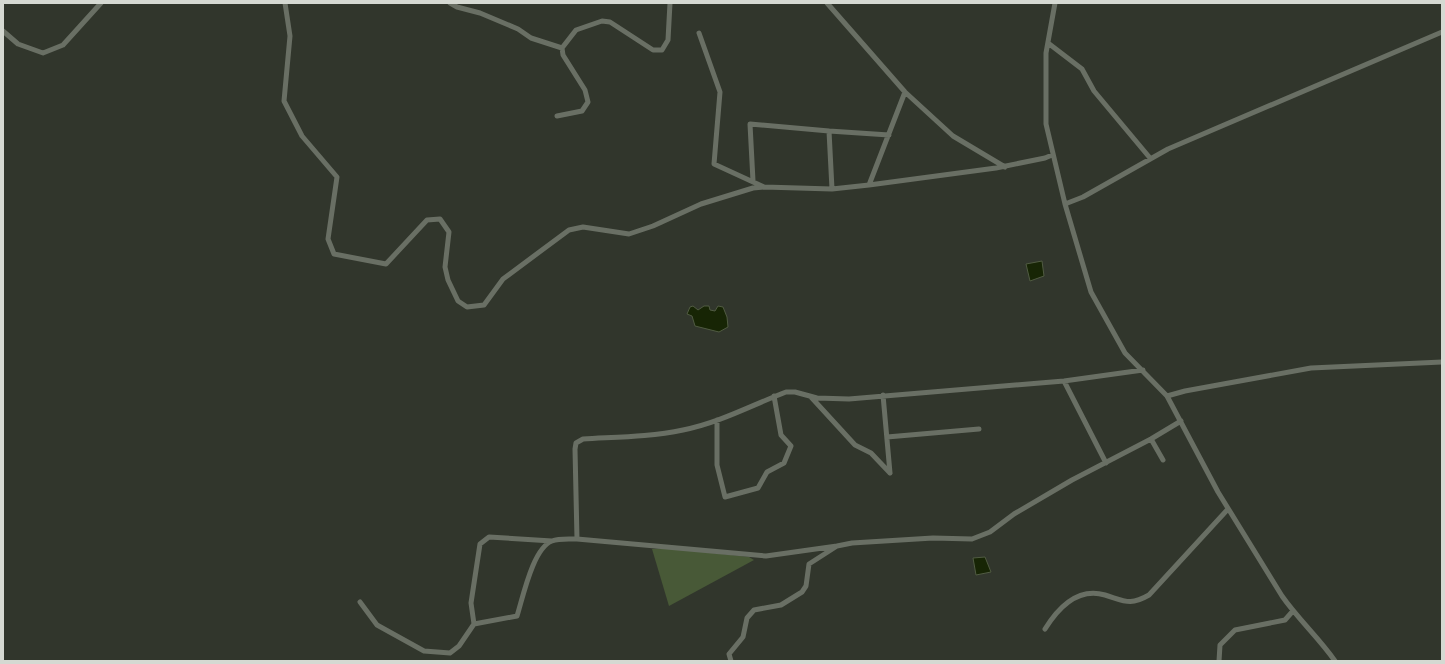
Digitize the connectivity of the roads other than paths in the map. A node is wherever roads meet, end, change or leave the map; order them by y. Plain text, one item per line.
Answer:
1 (101, 3) edge
2 (285, 3) edge
3 (450, 3) edge
4 (670, 3) edge
5 (827, 3) edge
6 (1055, 3) edge
7 (3, 32) edge
8 (1442, 32) edge
9 (699, 33) dead end
10 (1048, 43) junction
11 (562, 48) junction
12 (905, 92) junction
13 (557, 116) dead end
14 (828, 131) junction
15 (889, 135) junction
16 (1052, 155) junction
17 (1150, 158) junction
18 (1005, 167) junction
19 (753, 181) junction
20 (869, 185) junction
21 (764, 187) junction
22 (832, 189) junction
23 (1065, 204) junction
24 (1442, 362) edge
25 (1143, 370) junction
26 (1064, 381) junction
27 (883, 395) junction
28 (774, 396) junction
29 (810, 396) junction
30 (1167, 396) junction
31 (717, 420) junction
32 (1181, 421) junction
33 (979, 429) dead end
34 (887, 437) junction
35 (1150, 439) junction
36 (1163, 460) dead end
37 (1106, 463) junction
38 (1228, 509) junction
39 (577, 538) junction
40 (552, 541) junction
41 (837, 546) junction
42 (360, 602) dead end
43 (1292, 612) junction
44 (474, 624) junction
45 (1045, 629) dead end
46 (731, 661) edge
47 (1219, 661) edge
48 (1335, 661) edge

1 - 7 street
2 - 21 street
3 - 11 street
4 - 11 street
5 - 12 street
6 - 10 street
8 - 17 street
9 - 19 street
10 - 16 street
10 - 17 street
11 - 13 street
12 - 15 street
12 - 18 street
14 - 15 street
14 - 19 street
14 - 22 street
15 - 20 street
16 - 18 street
16 - 23 street
17 - 23 street
18 - 20 street
19 - 21 street
20 - 22 street
21 - 22 street
23 - 25 street
24 - 30 street
25 - 26 street
25 - 30 street
26 - 27 street
26 - 37 street
27 - 29 street
27 - 34 street
28 - 29 street
28 - 31 street
28 - 31 street
29 - 34 street
30 - 32 street
31 - 39 street
32 - 35 street
32 - 38 street
33 - 34 street
35 - 36 street
35 - 37 street
37 - 41 street
38 - 43 street
38 - 45 street
39 - 40 street
39 - 41 street
40 - 44 street
40 - 44 street
41 - 46 street
42 - 44 street
43 - 47 street
43 - 48 street

